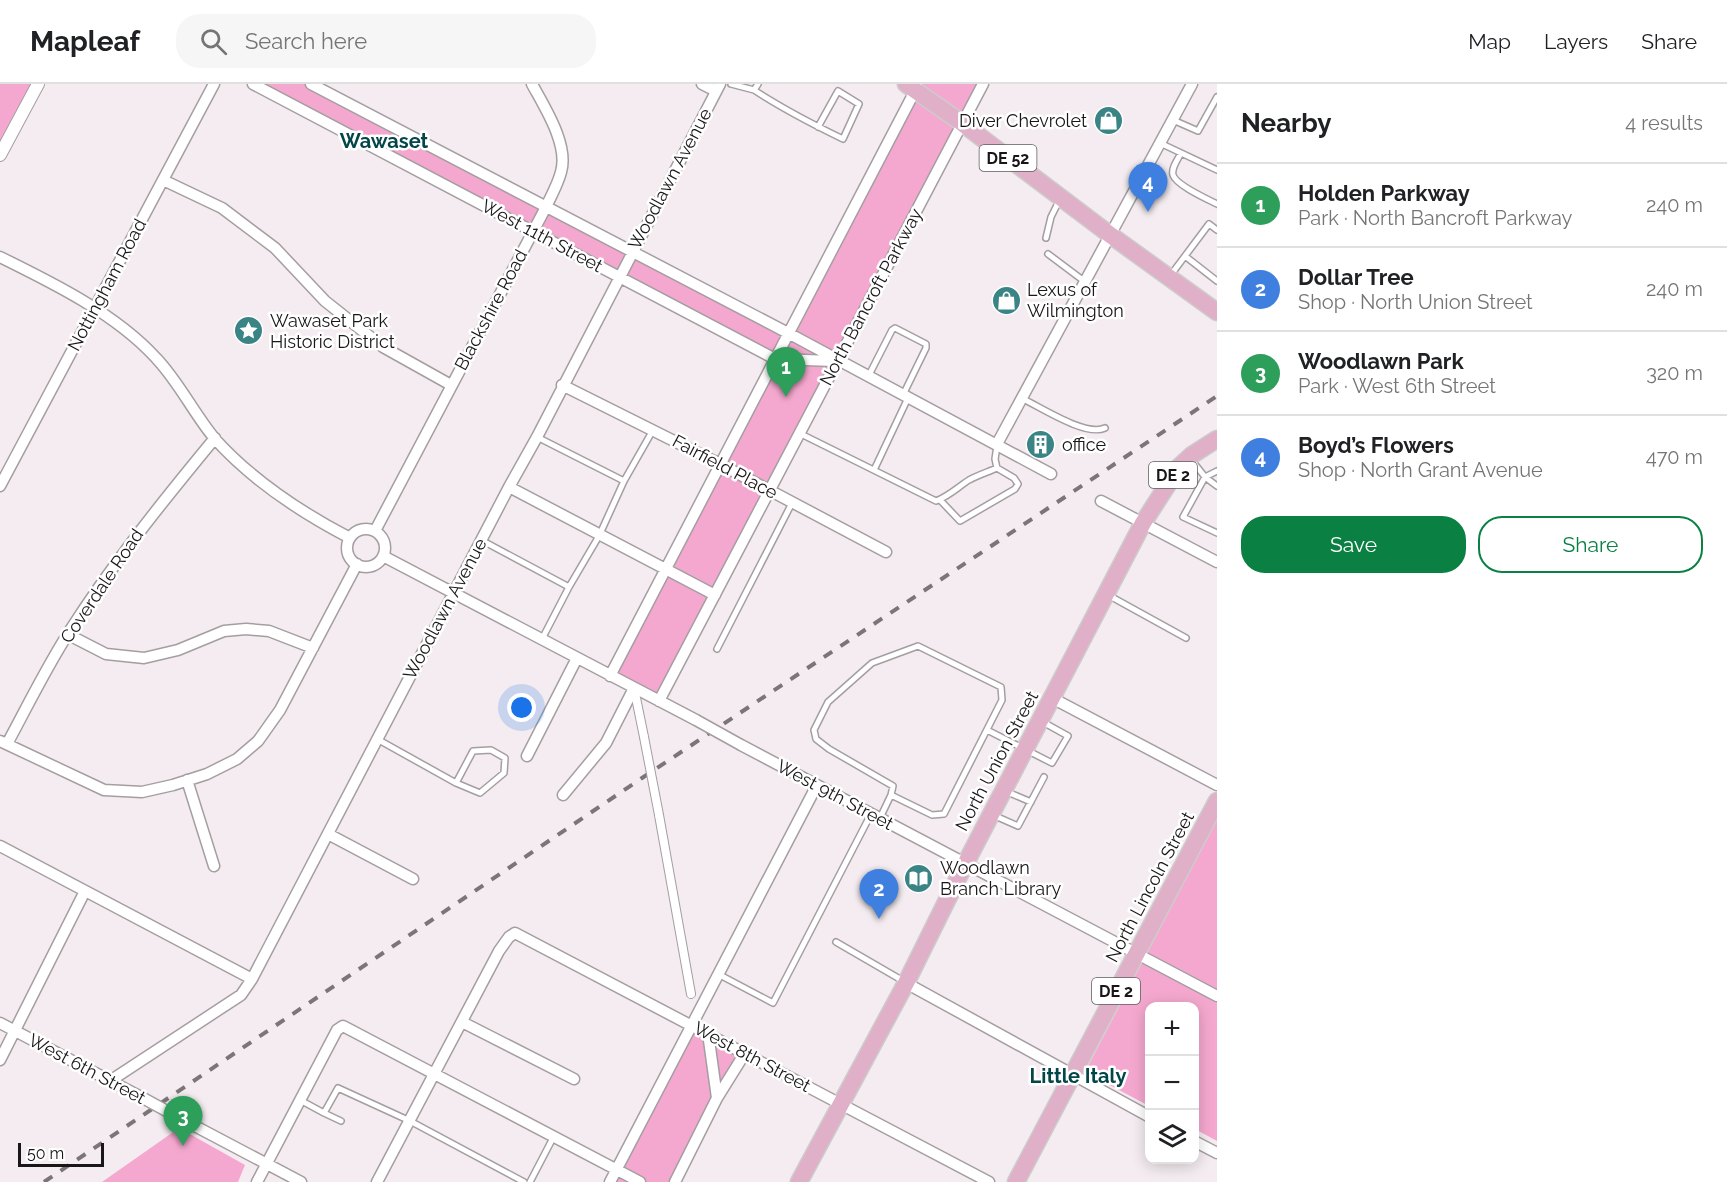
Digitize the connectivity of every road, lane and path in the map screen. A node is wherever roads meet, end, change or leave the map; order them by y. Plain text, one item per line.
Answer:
1 (38, 84) edge
2 (214, 84) edge
3 (253, 84) edge
4 (310, 84) edge
5 (532, 84) edge
6 (702, 84) edge
7 (731, 84) edge
8 (758, 84) edge
9 (983, 84) edge
10 (1192, 84) edge
11 (913, 86) edge
12 (718, 88) edge
13 (754, 90) junction
14 (1217, 97) edge
15 (1173, 120) junction
16 (962, 123) junction
17 (818, 127) junction
18 (1161, 143) junction
19 (1181, 153) junction
20 (0, 155) edge
21 (1217, 170) edge
22 (163, 180) junction
23 (1060, 197) junction
24 (1217, 204) edge
25 (546, 207) junction
26 (1217, 230) edge
27 (533, 232) junction
28 (1109, 234) junction
29 (1046, 238) dead end
30 (632, 251) junction
31 (1048, 254) dead end
32 (1185, 256) junction
33 (0, 257) edge
34 (619, 277) junction
35 (1169, 277) junction
36 (1217, 280) edge
37 (1084, 281) junction
38 (1215, 307) edge
39 (94, 308) junction
40 (788, 333) junction
41 (775, 359) junction
42 (837, 361) junction
43 (868, 377) junction
44 (451, 385) junction
45 (562, 385) junction
46 (905, 397) junction
47 (1022, 398) junction
48 (1105, 428) dead end
49 (653, 430) junction
50 (799, 434) junction
51 (537, 437) junction
52 (215, 438) junction
53 (1217, 439) edge
54 (997, 444) junction
55 (1189, 457) junction
56 (720, 464) junction
57 (997, 468) junction
58 (874, 470) junction
59 (1217, 471) edge
60 (1051, 474) dead end
61 (1205, 477) junction
62 (624, 482) junction
63 (0, 486) edge
64 (1217, 486) edge
65 (509, 487) junction
66 (769, 491) junction
67 (940, 500) junction
68 (1101, 501) dead end
69 (792, 503) junction
70 (1143, 523) junction
71 (375, 531) junction
72 (1217, 533) edge
73 (599, 536) junction
74 (350, 538) junction
75 (481, 540) junction
76 (886, 552) dead end
77 (383, 556) junction
78 (1217, 562) edge
79 (357, 564) junction
80 (665, 569) junction
81 (569, 587) junction
82 (453, 594) junction
83 (1106, 594) junction
84 (715, 595) junction
85 (67, 634) junction
86 (1186, 638) dead end
87 (541, 640) junction
88 (313, 648) junction
89 (717, 649) dead end
90 (577, 658) junction
91 (610, 676) junction
92 (634, 688) junction
93 (1052, 698) junction
94 (659, 701) junction
95 (1040, 721) junction
96 (987, 730) junction
97 (377, 739) junction
98 (3, 743) edge
99 (1025, 751) junction
100 (527, 756) dead end
101 (1044, 777) dead end
102 (188, 780) junction
103 (456, 783) junction
104 (817, 785) junction
105 (1217, 785) edge
106 (1004, 790) junction
107 (563, 795) dead end
108 (891, 795) junction
109 (1217, 801) edge
110 (1031, 802) junction
111 (992, 814) junction
112 (876, 816) junction
113 (328, 834) junction
114 (0, 846) edge
115 (966, 864) junction
116 (214, 866) dead end
117 (413, 879) dead end
118 (85, 891) junction
119 (836, 942) dead end
120 (1136, 954) junction
121 (718, 974) junction
122 (252, 979) junction
123 (906, 983) junction
124 (691, 994) dead end
125 (1217, 996) edge
126 (462, 1022) junction
127 (0, 1023) edge
128 (692, 1025) junction
129 (15, 1031) junction
130 (708, 1034) junction
131 (744, 1053) junction
132 (0, 1060) edge
133 (435, 1073) junction
134 (1071, 1075) junction
135 (574, 1079) dead end
136 (110, 1081) junction
137 (717, 1098) junction
138 (300, 1100) junction
139 (840, 1103) junction
140 (324, 1113) junction
141 (1145, 1115) edge
142 (410, 1120) junction
143 (340, 1121) dead end
144 (554, 1136) junction
145 (1199, 1144) edge
146 (1217, 1154) edge
147 (266, 1164) junction
148 (617, 1169) junction
149 (257, 1182) edge
150 (301, 1182) edge
151 (377, 1182) edge
152 (524, 1182) edge
153 (530, 1182) edge
154 (610, 1182) edge
155 (640, 1182) edge
156 (675, 1182) edge
157 (799, 1182) edge
158 (989, 1182) edge
159 (1016, 1182) edge

1 - 20 street
2 - 22 street, Nottingham Road
3 - 27 street, West 11th Street
4 - 25 street, West 11th Street
5 - 25 street, Blackshire Road
6 - 12 street
7 - 13 lane
8 - 13 lane
9 - 16 street, North Bancroft Parkway
10 - 15 street
11 - 16 main road, DE 52
11 - 40 street
12 - 30 street, Woodlawn Avenue
13 - 17 lane
14 - 15 lane
15 - 18 street
16 - 23 main road, DE 52
16 - 42 street, North Bancroft Parkway
17 - 17 lane
18 - 19 lane
18 - 28 street
19 - 21 lane
19 - 24 lane
22 - 39 street, Nottingham Road
22 - 44 street
23 - 28 main road, DE 52
23 - 29 lane
25 - 27 street, Blackshire Road
25 - 30 street, West 11th Street
26 - 32 lane
27 - 34 street, West 11th Street
27 - 44 street, Blackshire Road
28 - 35 main road, DE 52
28 - 37 street
30 - 34 street, Woodlawn Avenue
30 - 40 street, West 11th Street
31 - 37 lane
32 - 35 lane
32 - 36 lane
33 - 39 street
34 - 41 street, West 11th Street
34 - 45 street, Woodlawn Avenue
35 - 38 main road, DE 52
37 - 47 street
39 - 52 street
39 - 63 street, Nottingham Road
40 - 41 street
40 - 42 street, West 11th Street
41 - 42 street, West 11th Street
41 - 56 street
42 - 43 street, West 11th Street
42 - 50 street, North Bancroft Parkway
43 - 46 street, West 11th Street
43 - 46 lane
44 - 71 street, Blackshire Road
45 - 49 street, Fairfield Place
45 - 51 street, Woodlawn Avenue
46 - 54 street, West 11th Street
46 - 58 lane
47 - 48 lane
47 - 54 street
49 - 56 street, Fairfield Place
49 - 62 lane
50 - 58 lane
50 - 66 street, North Bancroft Parkway
51 - 62 lane
51 - 65 street, Woodlawn Avenue
52 - 74 street
52 - 85 street, Coverdale Road
53 - 55 main road, North Union Street / DE 2
54 - 57 lane
54 - 60 street, West 11th Street
55 - 61 lane
55 - 70 main road, North Union Street / DE 2
56 - 66 street, Fairfield Place
56 - 80 street
57 - 67 lane
57 - 67 lane
58 - 67 lane
59 - 61 lane
61 - 64 lane
61 - 72 lane
62 - 73 lane
65 - 73 street
65 - 75 street, Woodlawn Avenue
66 - 69 street, Fairfield Place
66 - 84 street, North Bancroft Parkway
68 - 70 street
69 - 76 street, Fairfield Place
69 - 89 lane
70 - 78 street
70 - 83 main road, North Union Street / DE 2
71 - 74 street
71 - 77 street
73 - 80 street
73 - 81 lane
74 - 79 street
75 - 81 lane
75 - 82 street, Woodlawn Avenue
77 - 79 street
77 - 82 street, West 9th Street
79 - 88 street
80 - 84 street
80 - 91 street
81 - 87 lane
82 - 87 street, West 9th Street
82 - 97 street, Woodlawn Avenue
83 - 86 lane
83 - 93 main road, North Union Street / DE 2
84 - 94 street, North Bancroft Parkway
85 - 88 street
85 - 98 street, Coverdale Road
87 - 90 street, West 9th Street
88 - 102 street
90 - 91 street, West 9th Street
90 - 100 street
91 - 92 street, West 9th Street
92 - 94 street, West 9th Street
92 - 107 street
92 - 124 street, bridge
93 - 95 main road, North Union Street / DE 2
93 - 105 street
94 - 104 street, West 9th Street, bridge
95 - 99 main road, North Union Street / DE 2
95 - 99 lane
96 - 99 lane
96 - 108 lane
96 - 108 lane
97 - 103 lane
97 - 113 street, Woodlawn Avenue
98 - 102 street
99 - 106 main road, North Union Street / DE 2
101 - 110 lane
102 - 116 street
103 - 103 lane
104 - 112 street, West 9th Street
104 - 121 street
106 - 110 lane
106 - 111 main road, North Union Street / DE 2
108 - 112 lane
109 - 120 main road, North Lincoln Street / DE 2
110 - 111 lane
111 - 115 main road, North Union Street / DE 2
112 - 115 street, West 9th Street
112 - 121 lane
113 - 117 street
113 - 122 street, Woodlawn Avenue
114 - 118 street
115 - 120 street, West 9th Street
115 - 123 main road, North Union Street / DE 2
118 - 122 street
118 - 129 street
119 - 123 lane
120 - 125 street, West 9th Street
120 - 134 main road, North Lincoln Street / DE 2
121 - 128 street
122 - 136 street, Woodlawn Avenue
123 - 134 street
123 - 139 main road, North Union Street / DE 2
126 - 128 street, West 8th Street
126 - 133 street
126 - 135 street
127 - 129 street, West 6th Street
128 - 130 street, West 8th Street
128 - 148 street
129 - 132 street
129 - 136 street, West 6th Street
130 - 131 street, West 8th Street
130 - 137 street
131 - 137 street
131 - 139 street, West 8th Street
133 - 138 street
133 - 142 street
133 - 144 street
134 - 141 street
134 - 159 main road, North Lincoln Street / DE 2
136 - 147 street, West 6th Street, bridge
137 - 156 street
138 - 140 lane
138 - 147 street
139 - 157 main road, North Union Street / DE 2
139 - 158 street, West 8th Street
140 - 142 lane
140 - 143 lane
142 - 151 street
142 - 152 lane
144 - 148 street
144 - 153 lane
145 - 146 street
147 - 149 street
147 - 150 street, West 6th Street
148 - 154 street
148 - 155 street

